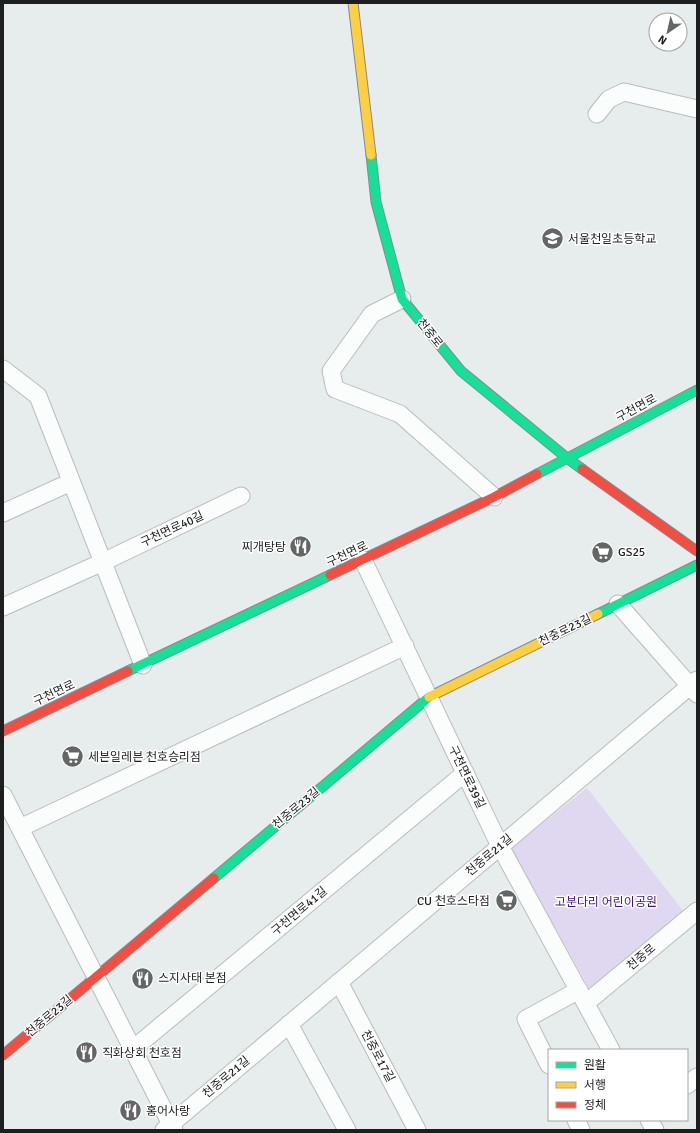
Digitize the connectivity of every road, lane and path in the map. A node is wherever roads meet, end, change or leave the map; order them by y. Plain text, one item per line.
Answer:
1 (343, 3) edge
2 (353, 3) edge
3 (356, 32) junction
4 (697, 109) edge
5 (597, 114) dead end
6 (402, 299) junction
7 (3, 368) edge
8 (697, 390) edge
9 (567, 458) junction
10 (71, 482) junction
11 (241, 496) dead end
12 (494, 497) junction
13 (3, 513) edge
14 (697, 550) edge
15 (363, 560) junction
16 (102, 562) junction
17 (697, 565) edge
18 (618, 604) junction
19 (3, 607) edge
20 (404, 646) junction
21 (143, 664) junction
22 (695, 687) edge
23 (429, 696) junction
24 (3, 731) edge
25 (465, 773) junction
26 (3, 795) edge
27 (20, 828) junction
28 (500, 846) junction
29 (697, 911) edge
30 (96, 976) junction
31 (339, 982) junction
32 (582, 997) junction
33 (289, 1024) junction
34 (133, 1049) junction
35 (610, 1049) edge
36 (3, 1055) edge
37 (548, 1063) edge
38 (697, 1077) edge
39 (688, 1084) edge
40 (576, 1121) edge
41 (650, 1121) edge
42 (170, 1128) edge
43 (347, 1130) edge
44 (417, 1130) edge
45 (581, 1130) edge
46 (655, 1130) edge

1 - 3 street
2 - 3 street, 천중로
3 - 6 street, 천중로
4 - 5 street
6 - 9 street, 천중로
6 - 12 street
7 - 10 street
8 - 9 street, 구천면로
9 - 12 street, 구천면로
9 - 14 street, 천중로
10 - 13 street
10 - 16 street
11 - 16 street, 구천면로40길
12 - 15 street, 구천면로
15 - 20 street, 구천면로39길
15 - 21 street, 구천면로
16 - 19 street, 구천면로40길
16 - 21 street
17 - 18 street, 천중로23길
18 - 22 street
18 - 23 street, 천중로23길
20 - 23 street, 구천면로39길
20 - 27 street
21 - 24 street, 구천면로
22 - 28 street, 천중로21길
23 - 25 street, 구천면로39길
23 - 30 street, 천중로23길
25 - 28 street, 구천면로39길
25 - 34 street, 구천면로41길
26 - 27 street
27 - 30 street
28 - 31 street, 천중로21길
28 - 32 street, 구천면로39길
29 - 32 street, 천중로
30 - 34 street
30 - 36 street, 천중로23길
31 - 33 street, 천중로21길
31 - 44 street, 천중로17길
32 - 35 street, 구천면로39길
32 - 37 street
33 - 42 street, 천중로21길
33 - 43 street
34 - 42 street
38 - 39 street
40 - 45 street
41 - 46 street

